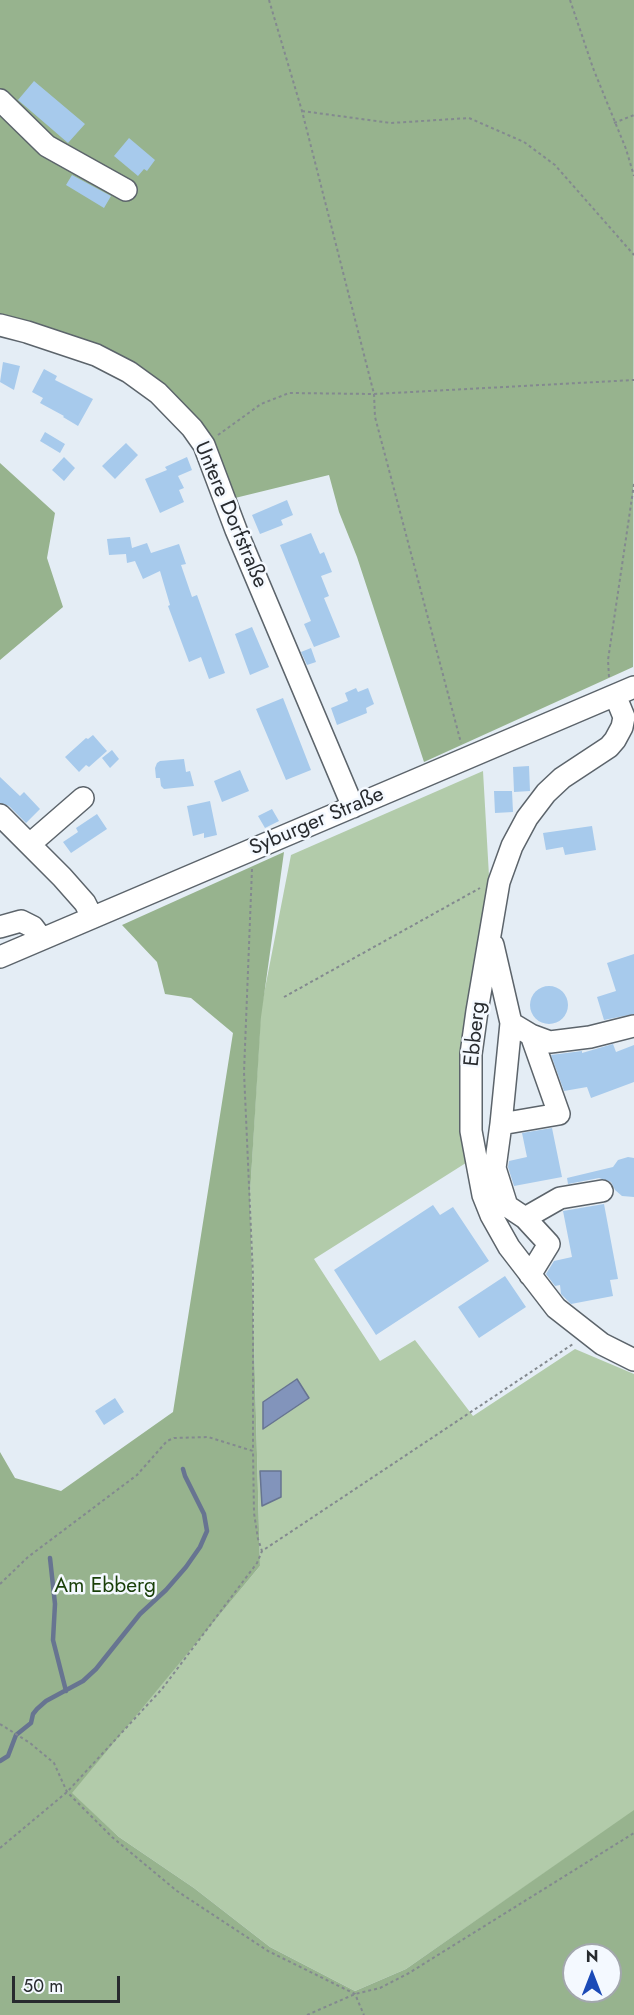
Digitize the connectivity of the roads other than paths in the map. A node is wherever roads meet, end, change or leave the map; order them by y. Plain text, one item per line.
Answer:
1 (0, 100) edge
2 (126, 190) dead end
3 (0, 325) edge
4 (625, 691) edge
5 (83, 798) dead end
6 (353, 807) junction
7 (0, 815) edge
8 (30, 844) junction
9 (93, 917) junction
10 (0, 927) edge
11 (491, 935) junction
12 (42, 939) junction
13 (0, 957) edge
14 (511, 1023) junction
15 (634, 1026) edge
16 (531, 1035) junction
17 (501, 1124) junction
18 (602, 1191) dead end
19 (525, 1218) junction
20 (530, 1275) junction
21 (634, 1360) edge

1 - 2 street
3 - 6 street, Untere Dorfstraße
4 - 6 street, Syburger Straße
4 - 11 street, Ebberg
5 - 8 street
6 - 9 street, Syburger Straße
7 - 8 street
8 - 9 street
9 - 12 street, Syburger Straße
10 - 12 street
11 - 14 street
11 - 20 street, Ebberg
12 - 13 street, Syburger Straße
14 - 16 street
14 - 17 street
15 - 16 street
16 - 17 street
17 - 19 street
18 - 19 street
19 - 20 street
20 - 21 street, Ebberg

